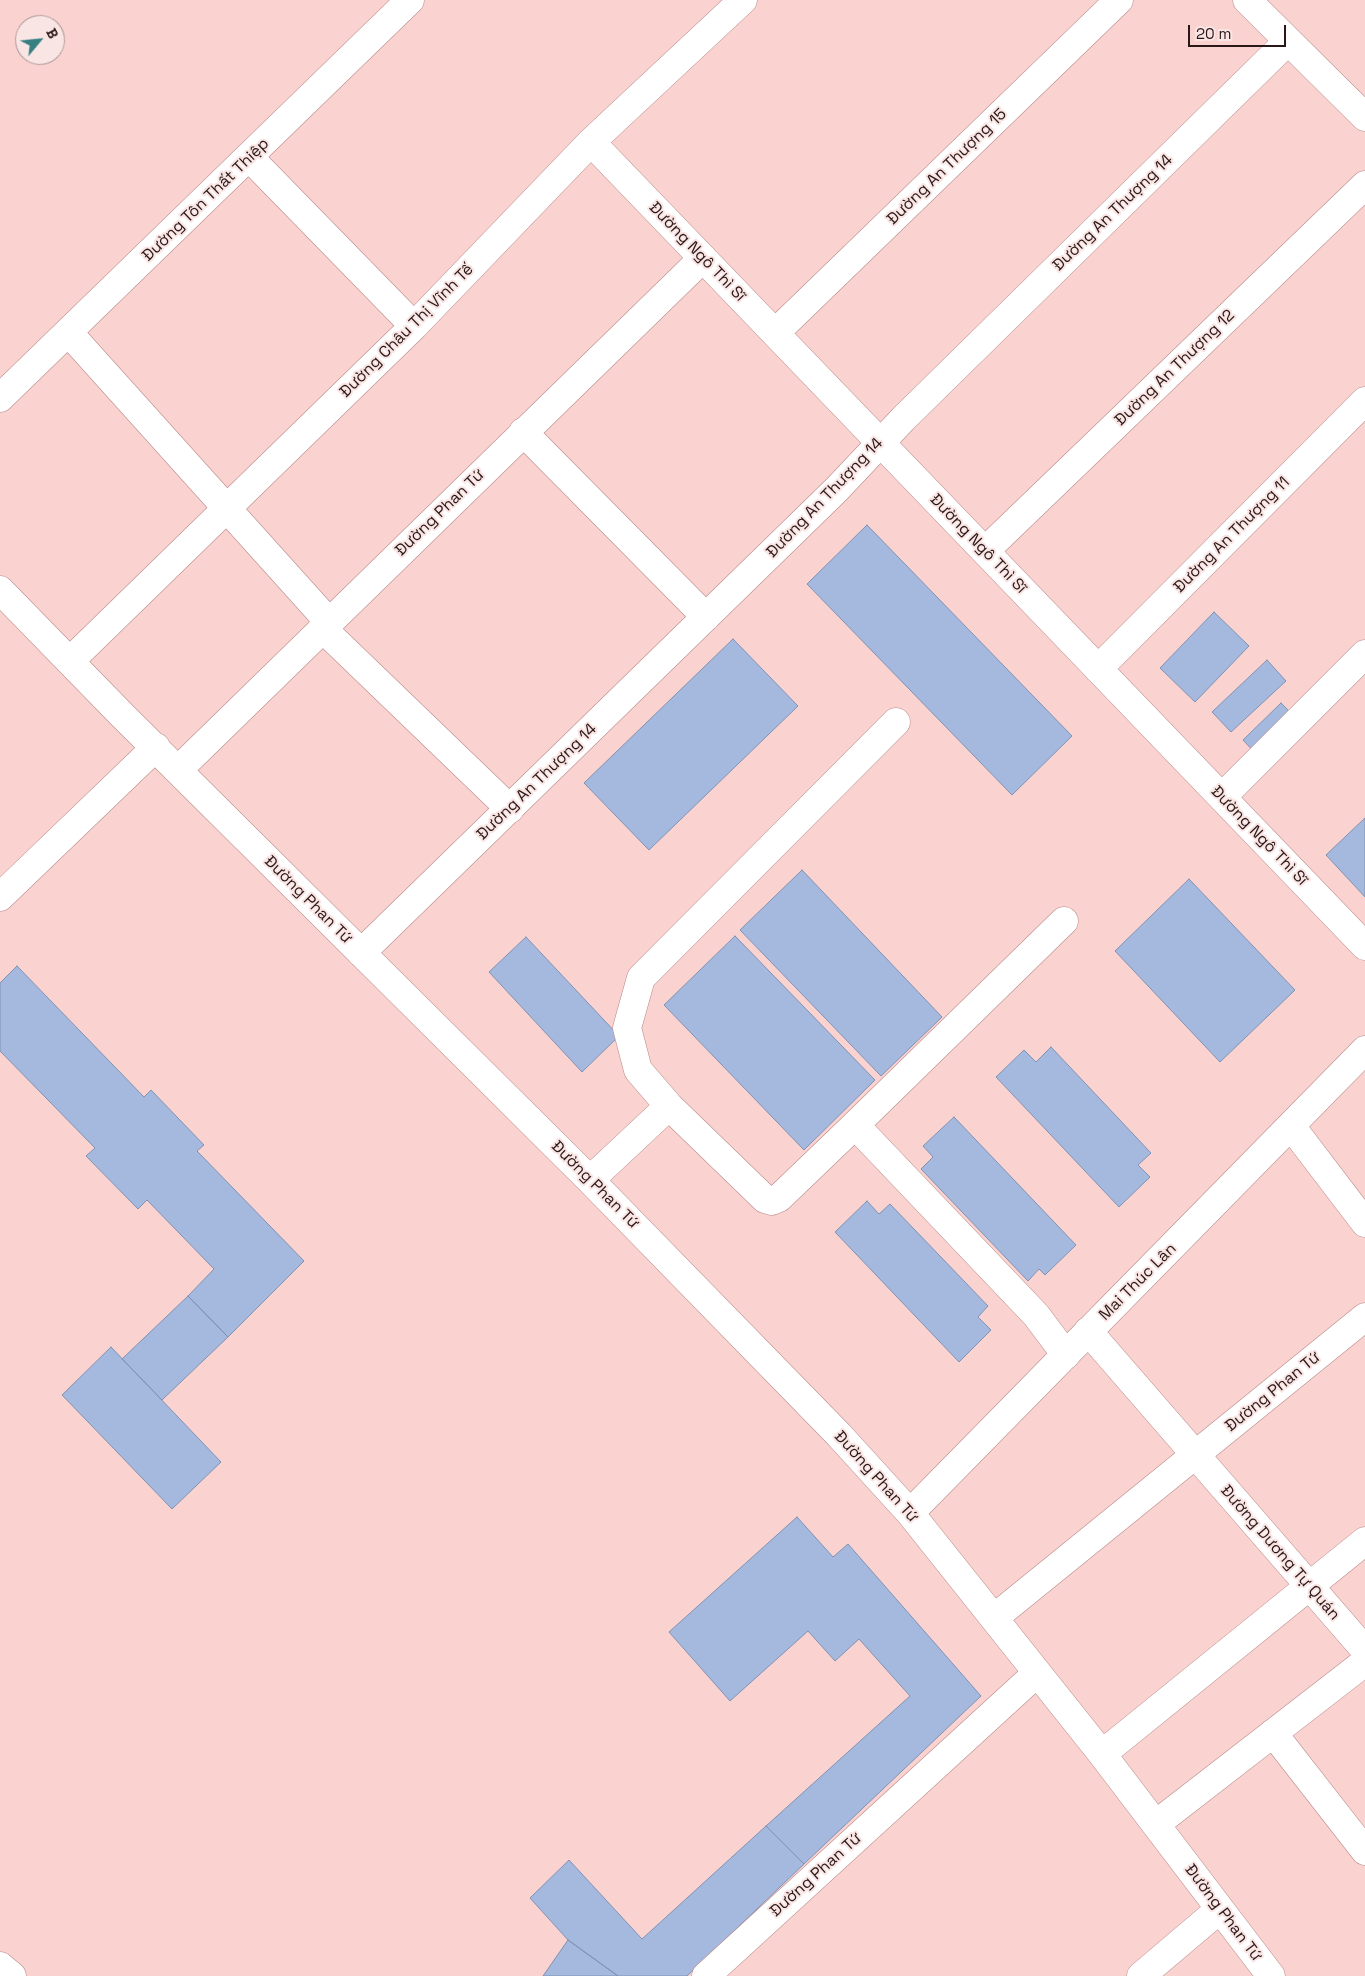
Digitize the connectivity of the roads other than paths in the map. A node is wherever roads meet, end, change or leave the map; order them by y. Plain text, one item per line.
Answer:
1 (410, 0) edge
2 (742, 0) edge
3 (1119, 0) edge
4 (1248, 0) edge
5 (1288, 41) junction
6 (1365, 117) edge
7 (591, 142) junction
8 (249, 157) junction
9 (1365, 185) edge
10 (703, 258) junction
11 (414, 326) junction
12 (68, 333) junction
13 (775, 333) junction
14 (0, 398) edge
15 (1365, 401) edge
16 (523, 432) junction
17 (880, 442) junction
18 (227, 508) junction
19 (985, 551) junction
20 (0, 590) edge
21 (706, 617) junction
22 (325, 625) junction
23 (1365, 654) edge
24 (70, 661) junction
25 (1098, 668) junction
26 (896, 722) dead end
27 (156, 747) junction
28 (178, 770) junction
29 (1222, 797) junction
30 (510, 808) junction
31 (0, 897) edge
32 (1064, 920) dead end
33 (1365, 946) edge
34 (361, 953) junction
35 (1365, 1050) edge
36 (669, 1106) junction
37 (855, 1125) junction
38 (1291, 1126) junction
39 (590, 1180) junction
40 (1365, 1223) edge
41 (1365, 1317) edge
42 (1088, 1331) junction
43 (1066, 1355) junction
44 (1194, 1456) junction
45 (910, 1513) junction
46 (1365, 1541) edge
47 (1310, 1587) junction
48 (994, 1618) junction
49 (1365, 1650) edge
50 (1365, 1662) edge
51 (1037, 1673) junction
52 (1273, 1733) junction
53 (1102, 1754) junction
54 (1156, 1824) junction
55 (1365, 1851) edge
56 (1220, 1909) junction
57 (0, 1966) edge
58 (12, 1976) edge
59 (706, 1976) edge
60 (1141, 1976) edge
61 (1272, 1976) edge

1 - 8 street, Đường Tôn Thất Thiệp
2 - 7 street, Đường Châu Thị Vĩnh Tế
3 - 13 street, Đường An Thượng 15
4 - 5 street
5 - 6 street
5 - 17 street, Đường An Thượng 14
7 - 10 street, Đường Ngô Thì Sĩ
7 - 11 street, Đường Châu Thị Vĩnh Tế
8 - 11 street
8 - 12 street, Đường Tôn Thất Thiệp
9 - 19 street, Đường An Thượng 12
10 - 13 street, Đường Ngô Thì Sĩ
10 - 16 street, Đường Phan Tứ
11 - 18 street, Đường Châu Thị Vĩnh Tế
12 - 14 street, Đường Tôn Thất Thiệp
12 - 18 street
13 - 17 street, Đường Ngô Thì Sĩ
15 - 25 street, Đường An Thượng 11
16 - 21 street
16 - 22 street, Đường Phan Tứ
17 - 19 street, Đường Ngô Thì Sĩ
17 - 21 street, Đường An Thượng 14
18 - 22 street
18 - 24 street, Đường Châu Thị Vĩnh Tế
19 - 25 street, Đường Ngô Thì Sĩ
20 - 24 street, Đường Phan Tứ
21 - 30 street, Đường An Thượng 14
22 - 28 street, Đường Phan Tứ
22 - 30 street
23 - 29 street
24 - 27 street, Đường Phan Tứ
25 - 29 street, Đường Ngô Thì Sĩ
26 - 36 street
27 - 28 street, Đường Phan Tứ
27 - 31 street
28 - 34 street, Đường Phan Tứ
29 - 33 street, Đường Ngô Thì Sĩ
30 - 34 street, Đường An Thượng 14
32 - 37 street
34 - 39 street, Đường Phan Tứ
35 - 38 street, Mai Thúc Lân
36 - 37 street
36 - 39 street
37 - 43 street
38 - 40 street
38 - 42 street, Mai Thúc Lân
39 - 45 street, Đường Phan Tứ
41 - 44 street, Đường Phan Tứ
42 - 43 street, Mai Thúc Lân
42 - 44 street, Đường Dương Tự Quán
43 - 45 street, Mai Thúc Lân
44 - 47 street, Đường Dương Tự Quán
44 - 48 street, Đường Phan Tứ
45 - 48 street, Đường Phan Tứ
46 - 47 street
47 - 49 street, Đường Dương Tự Quán
47 - 53 street
48 - 51 street, Đường Phan Tứ
50 - 52 street
51 - 53 street, Đường Phan Tứ
51 - 59 street, Đường Phan Tứ
52 - 54 street
52 - 55 street
53 - 54 street, Đường Phan Tứ
54 - 56 street, Đường Phan Tứ
56 - 60 street
56 - 61 street, Đường Phan Tứ
57 - 58 street

